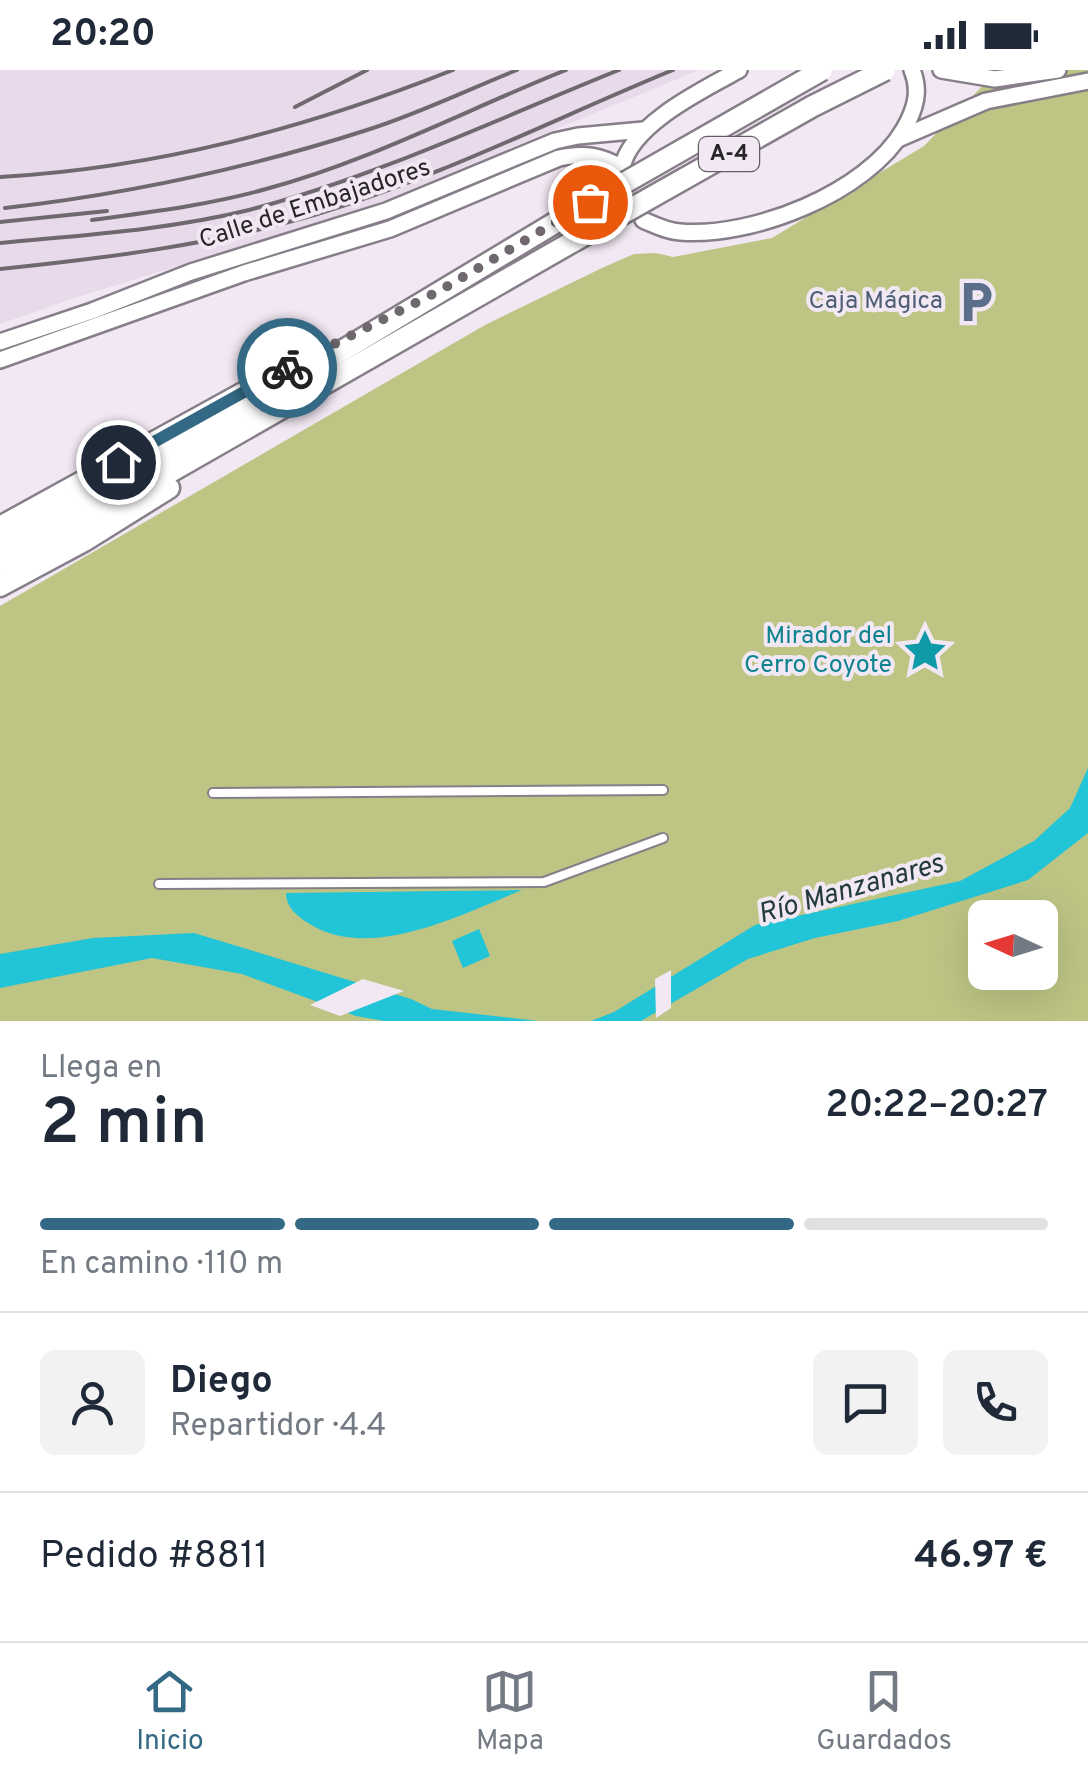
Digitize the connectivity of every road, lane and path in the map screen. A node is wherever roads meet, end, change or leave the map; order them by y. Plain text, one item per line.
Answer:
1 (739, 70) edge
2 (822, 70) edge
3 (885, 70) edge
4 (912, 70) edge
5 (941, 70) edge
6 (1058, 70) edge
7 (1088, 81) edge
8 (647, 130) junction
9 (898, 139) junction
10 (643, 220) dead end
11 (441, 290) junction
12 (0, 342) edge
13 (0, 360) edge
14 (329, 382) junction
15 (0, 527) edge
16 (0, 546) edge
17 (0, 565) edge
18 (0, 586) edge
19 (663, 790) dead end
20 (213, 793) dead end
21 (663, 838) dead end
22 (159, 884) dead end

1 - 8 main road
2 - 11 highway, A-4, bridge
3 - 14 highway, A-4, bridge
4 - 9 main road
5 - 6 main road
7 - 9 main road
8 - 12 main road, Calle de Embajadores
8 - 13 main road, Calle de Embajadores
9 - 10 main road
11 - 15 highway
11 - 16 highway
14 - 17 highway
14 - 18 highway
19 - 20 street
21 - 22 street

